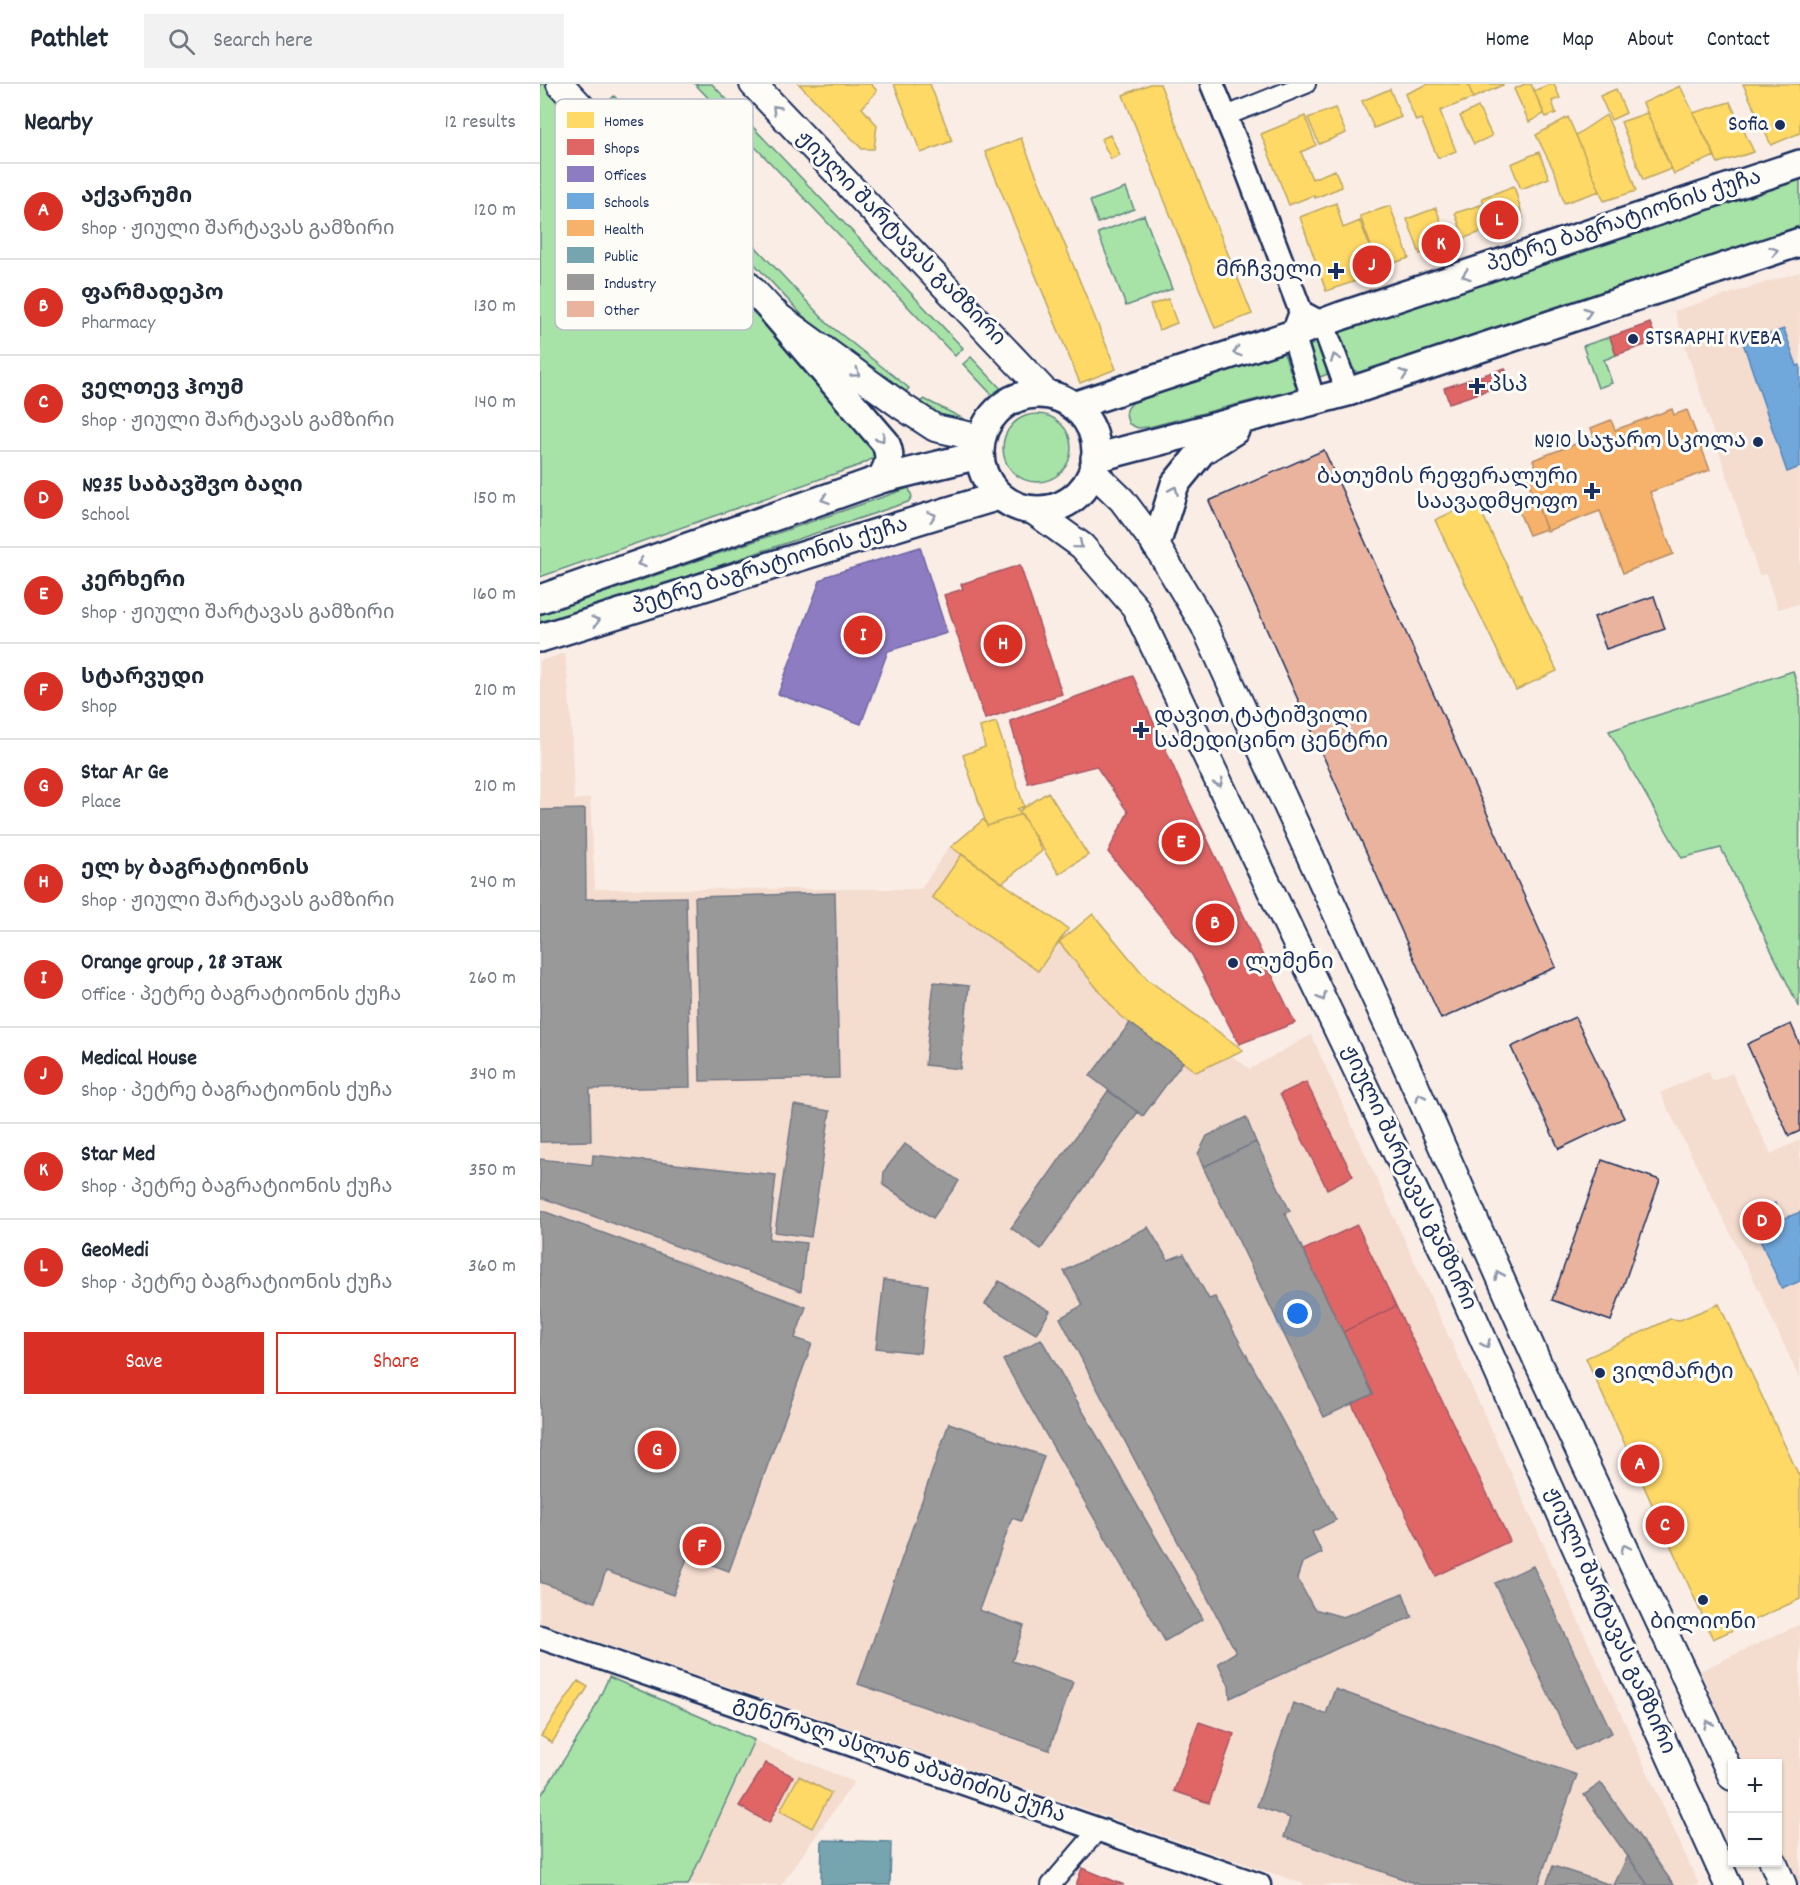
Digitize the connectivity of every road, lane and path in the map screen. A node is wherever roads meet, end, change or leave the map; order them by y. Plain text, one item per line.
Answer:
1 (560, 84) edge
2 (753, 84) edge
3 (1212, 84) edge
4 (1306, 84) edge
5 (574, 99) edge
6 (1226, 116) junction
7 (1800, 164) edge
8 (1800, 242) edge
9 (753, 290) edge
10 (775, 314) junction
11 (1306, 323) junction
12 (1348, 392) junction
13 (1048, 395) junction
14 (1314, 402) junction
15 (1073, 406) junction
16 (1268, 414) junction
17 (980, 446) junction
18 (1094, 465) junction
19 (881, 479) junction
20 (999, 496) junction
21 (1032, 510) junction
22 (1156, 545) junction
23 (540, 598) edge
24 (540, 638) edge
25 (540, 1637) edge
26 (1728, 1768) edge
27 (1098, 1830) junction
28 (1775, 1867) edge
29 (1052, 1885) edge
30 (1259, 1885) edge
31 (1728, 1885) edge
32 (1783, 1885) edge

1 - 5 main road
13 -> 2 main road, ჟიული შარტავას გამზირი
3 - 6 street
4 - 6 street
6 - 11 street
7 -> 11 main road, პეტრე ბაგრატიონის ქუჩა
12 -> 8 main road
9 - 10 main road
10 -> 17 main road
10 -> 19 main road
12 -> 11 street
11 - 14 street
11 -> 15 main road, პეტრე ბაგრატიონის ქუჩა
12 - 14 main road
13 - 15 main road
13 - 17 main road
14 - 16 main road
15 - 18 main road
16 - 18 main road
22 -> 16 main road
17 - 19 main road, პეტრე ბაგრატიონის ქუჩა
17 - 20 main road
18 - 21 main road
18 - 22 main road, ჟიული შარტავას გამზირი
19 -> 23 main road, პეტრე ბაგრატიონის ქუჩა
20 - 21 main road
24 -> 20 main road, პეტრე ბაგრატიონის ქუჩა
21 -> 31 main road, ჟიული შარტავას გამზირი
26 -> 22 main road, ჟიული შარტავას გამზირი
25 - 27 street, გენერალ ასლან აბაშიძის ქუჩა
27 - 29 street
27 - 30 street, გენერალ ასლან აბაშიძის ქუჩა
28 - 32 main road

